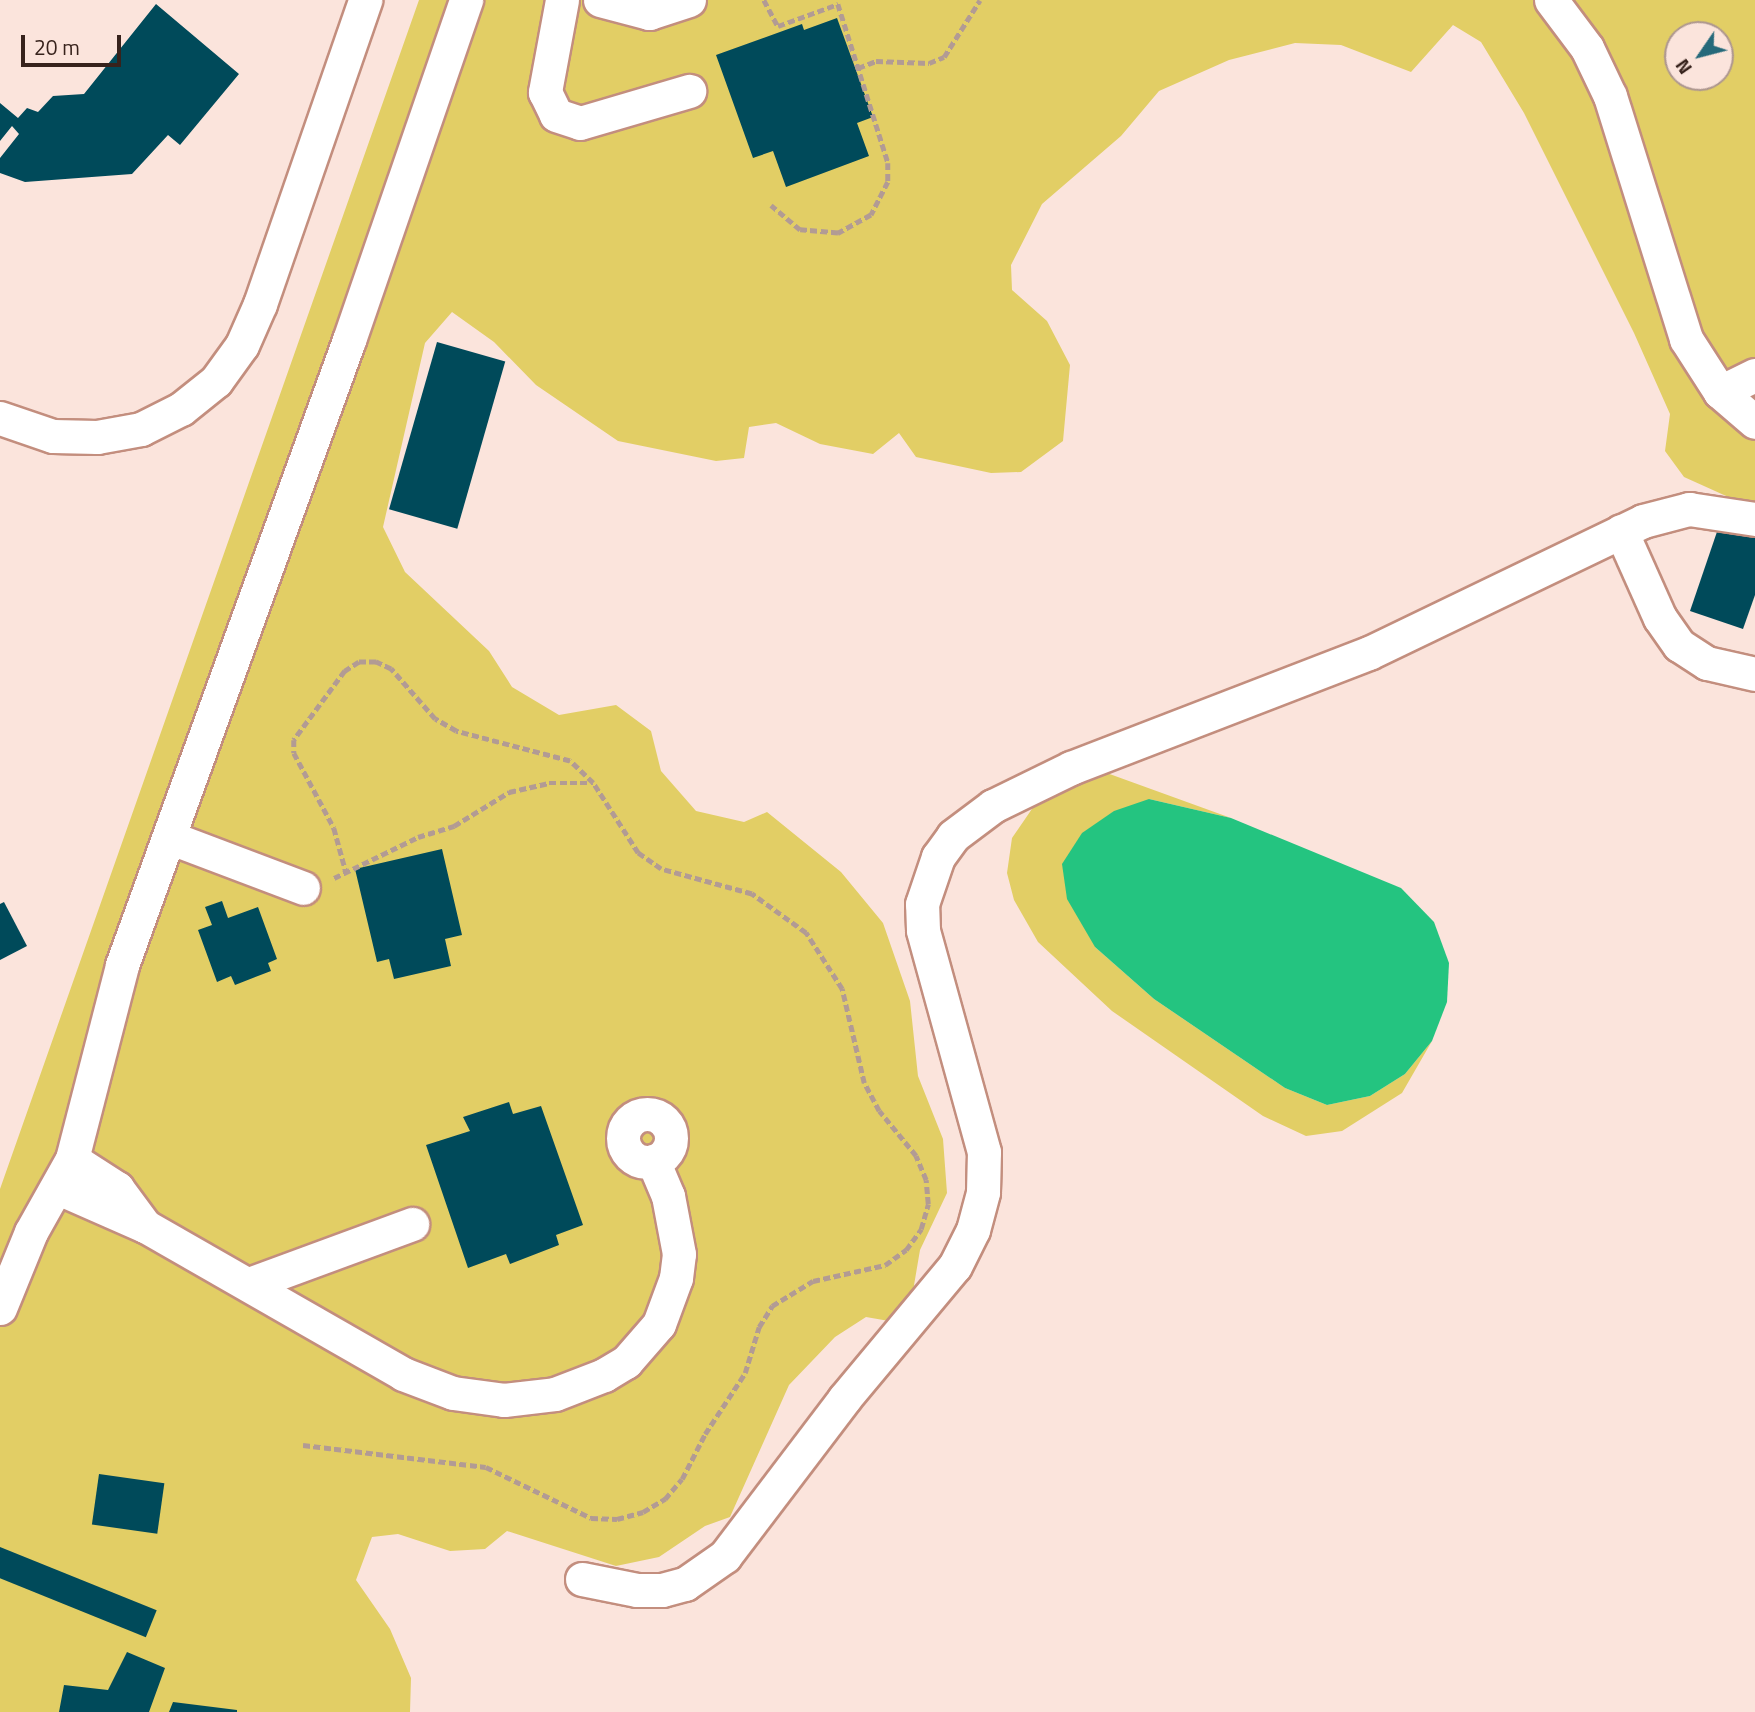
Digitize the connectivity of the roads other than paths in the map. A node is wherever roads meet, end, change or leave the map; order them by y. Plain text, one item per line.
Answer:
1 (365, 0) edge
2 (466, 0) edge
3 (562, 0) edge
4 (600, 0) edge
5 (689, 0) edge
6 (1551, 0) edge
7 (689, 91) dead end
8 (1755, 374) edge
9 (1720, 392) junction
10 (0, 418) edge
11 (1755, 422) edge
12 (1755, 519) edge
13 (1621, 531) junction
14 (1755, 674) edge
15 (171, 838) junction
16 (303, 888) road end
17 (72, 1158) junction
18 (653, 1161) dead end
19 (58, 1188) junction
20 (412, 1224) dead end
21 (145, 1226) junction
22 (249, 1284) junction
23 (0, 1308) edge
24 (582, 1579) dead end

1 - 10 street
2 - 15 street
3 - 7 street
4 - 5 street
6 - 9 street
8 - 9 street
9 - 11 street
12 - 13 street
13 - 14 street
13 - 24 street
15 - 16 street
15 - 17 street
17 - 19 street
17 - 21 street
18 - 22 street
19 - 21 street
19 - 23 street
20 - 22 street
21 - 22 street

